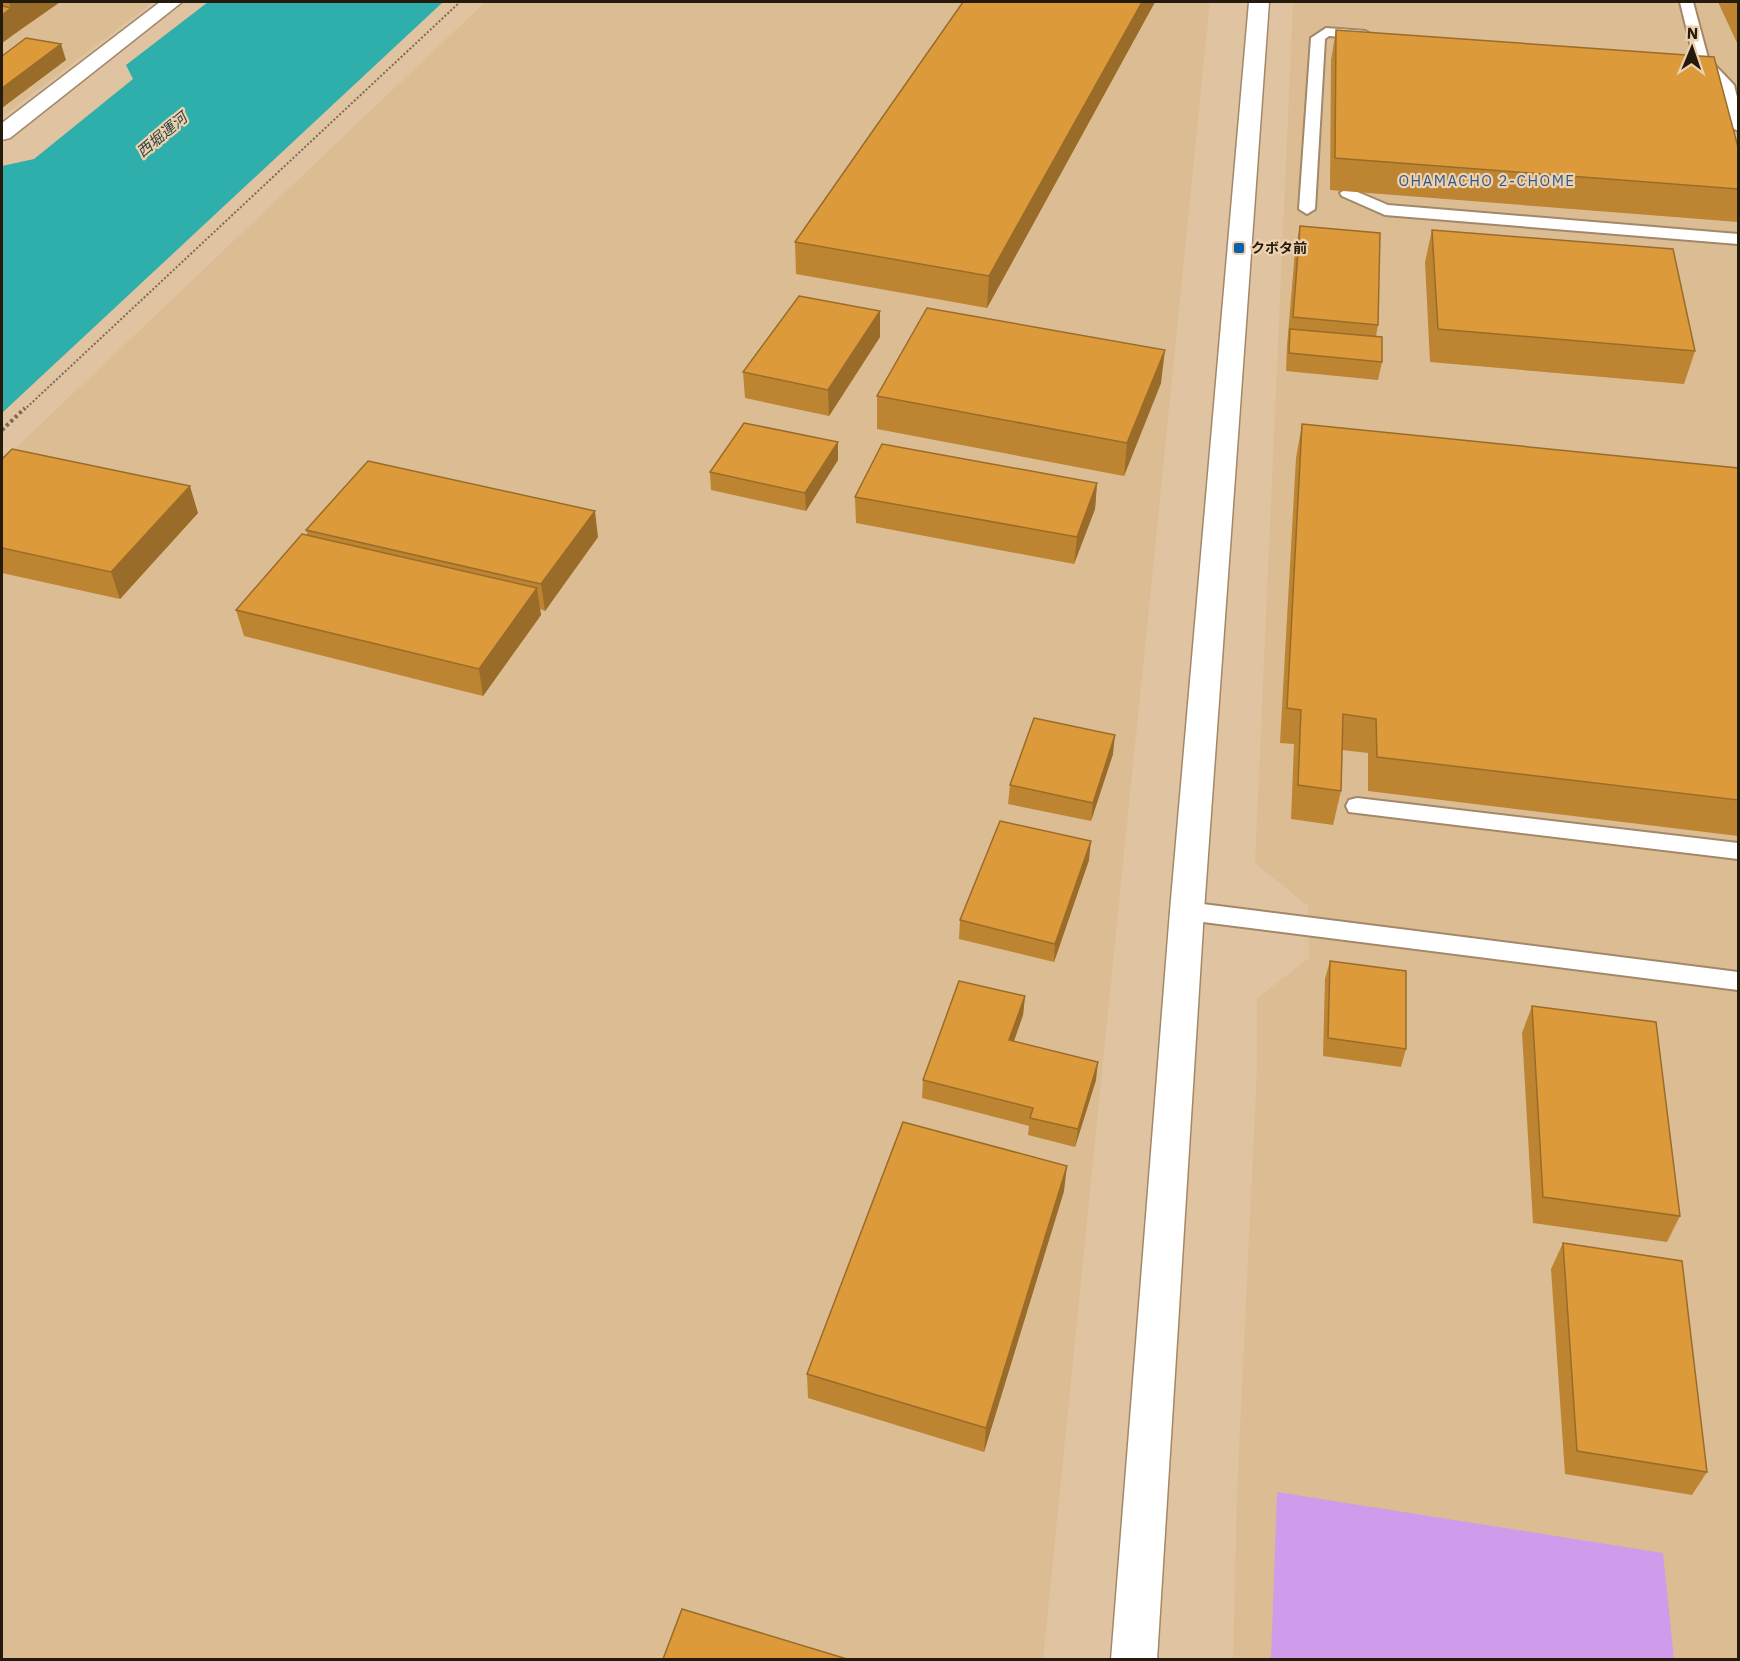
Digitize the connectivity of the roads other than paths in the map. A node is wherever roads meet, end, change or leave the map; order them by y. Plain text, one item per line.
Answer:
1 (172, 2) edge
2 (1259, 2) edge
3 (1686, 2) edge
4 (1385, 36) edge
5 (1738, 127) edge
6 (2, 133) edge
7 (1348, 194) edge
8 (1306, 209) dead end
9 (1738, 239) edge
10 (1357, 806) dead end
11 (1738, 851) edge
12 (1187, 911) junction
13 (1738, 981) edge
14 (1134, 1659) edge

1 - 6 street
2 - 12 street
3 - 5 lane
4 - 8 lane
7 - 9 lane
10 - 11 lane
12 - 13 lane
12 - 14 street

